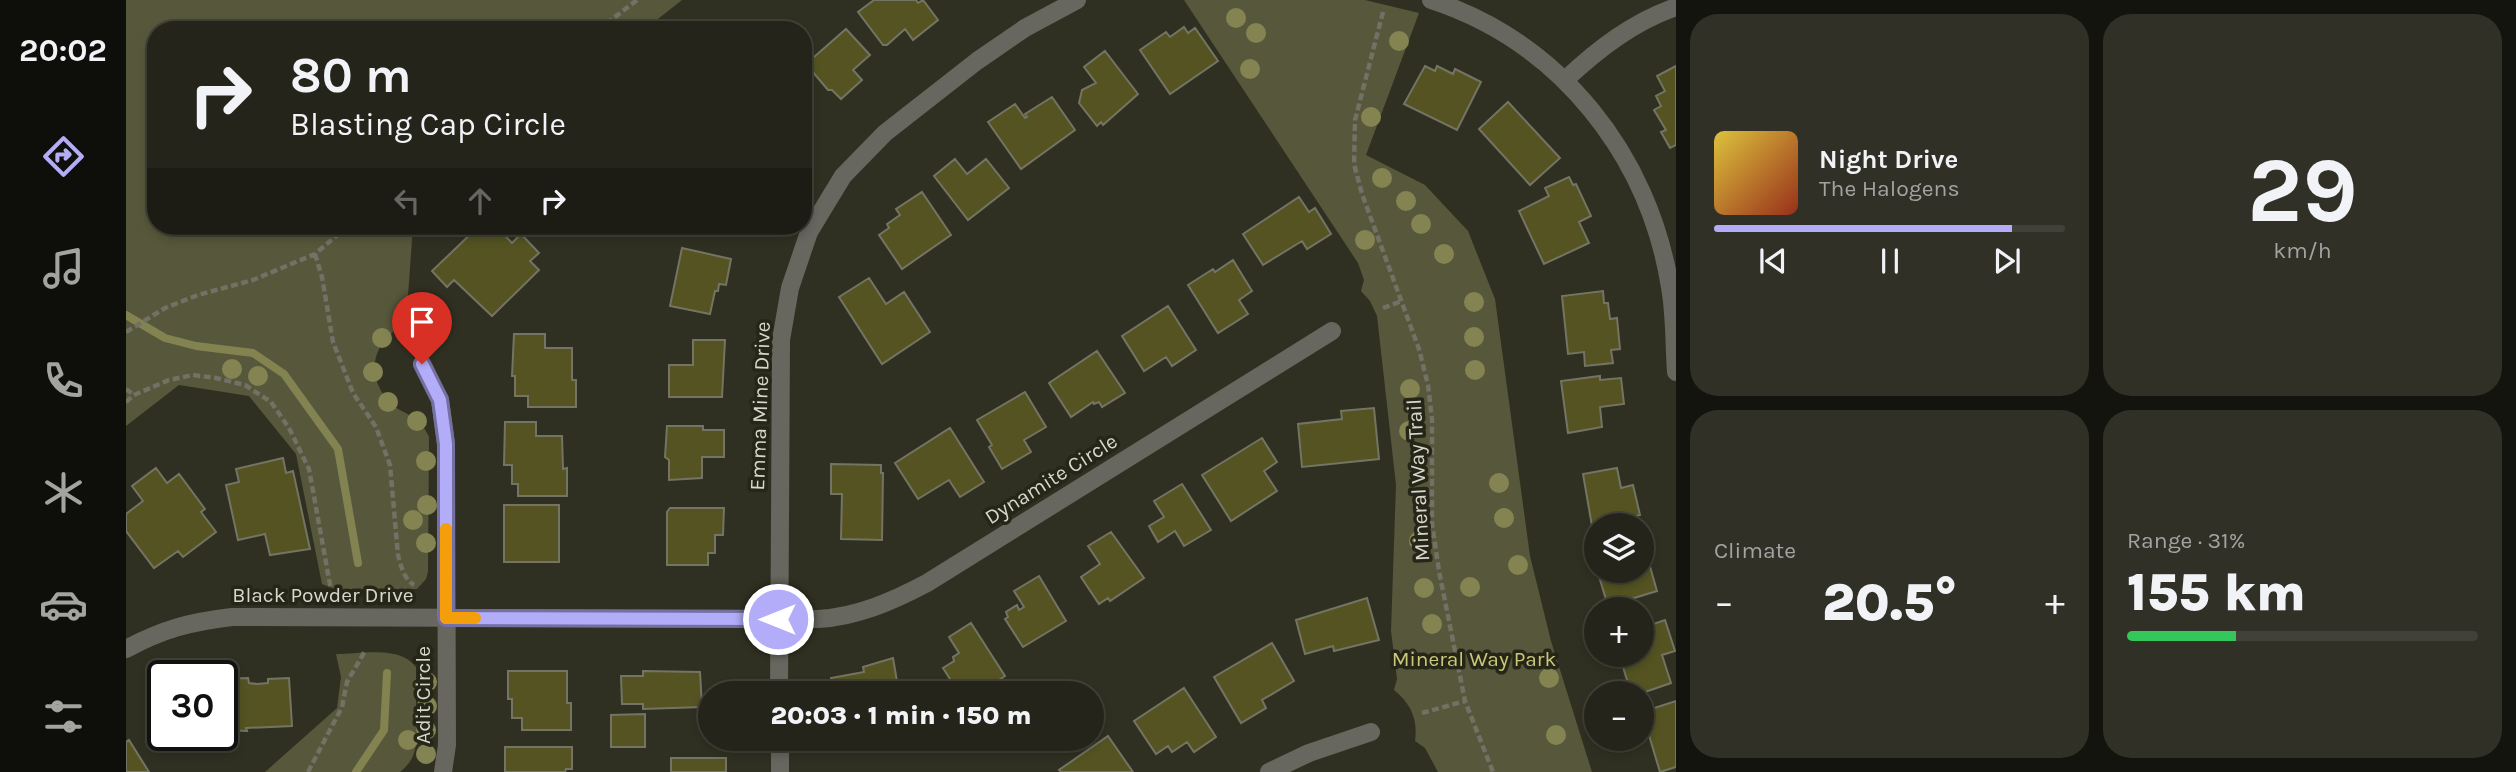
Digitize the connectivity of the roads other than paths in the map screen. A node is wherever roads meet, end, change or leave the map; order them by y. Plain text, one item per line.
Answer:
1 (1077, 0) edge
2 (1431, 0) edge
3 (1676, 7) edge
4 (1565, 80) junction
5 (812, 227) edge
6 (808, 235) edge
7 (1332, 331) dead end
8 (422, 364) dead end
9 (1676, 372) edge
10 (446, 618) junction
11 (778, 619) junction
12 (126, 649) edge
13 (779, 681) edge
14 (1371, 733) dead end
15 (780, 751) edge
16 (443, 772) edge
17 (780, 772) edge
18 (1269, 772) edge

1 - 5 street, Emma Mine Drive
2 - 4 street
3 - 4 street
4 - 9 street
6 - 11 street, Emma Mine Drive
7 - 11 street, Dynamite Circle
8 - 10 street, Adit Circle
10 - 11 street, Black Powder Drive
10 - 12 street, Black Powder Drive
10 - 16 street, Adit Circle
11 - 13 street, Emma Mine Drive
14 - 18 street
15 - 17 street

